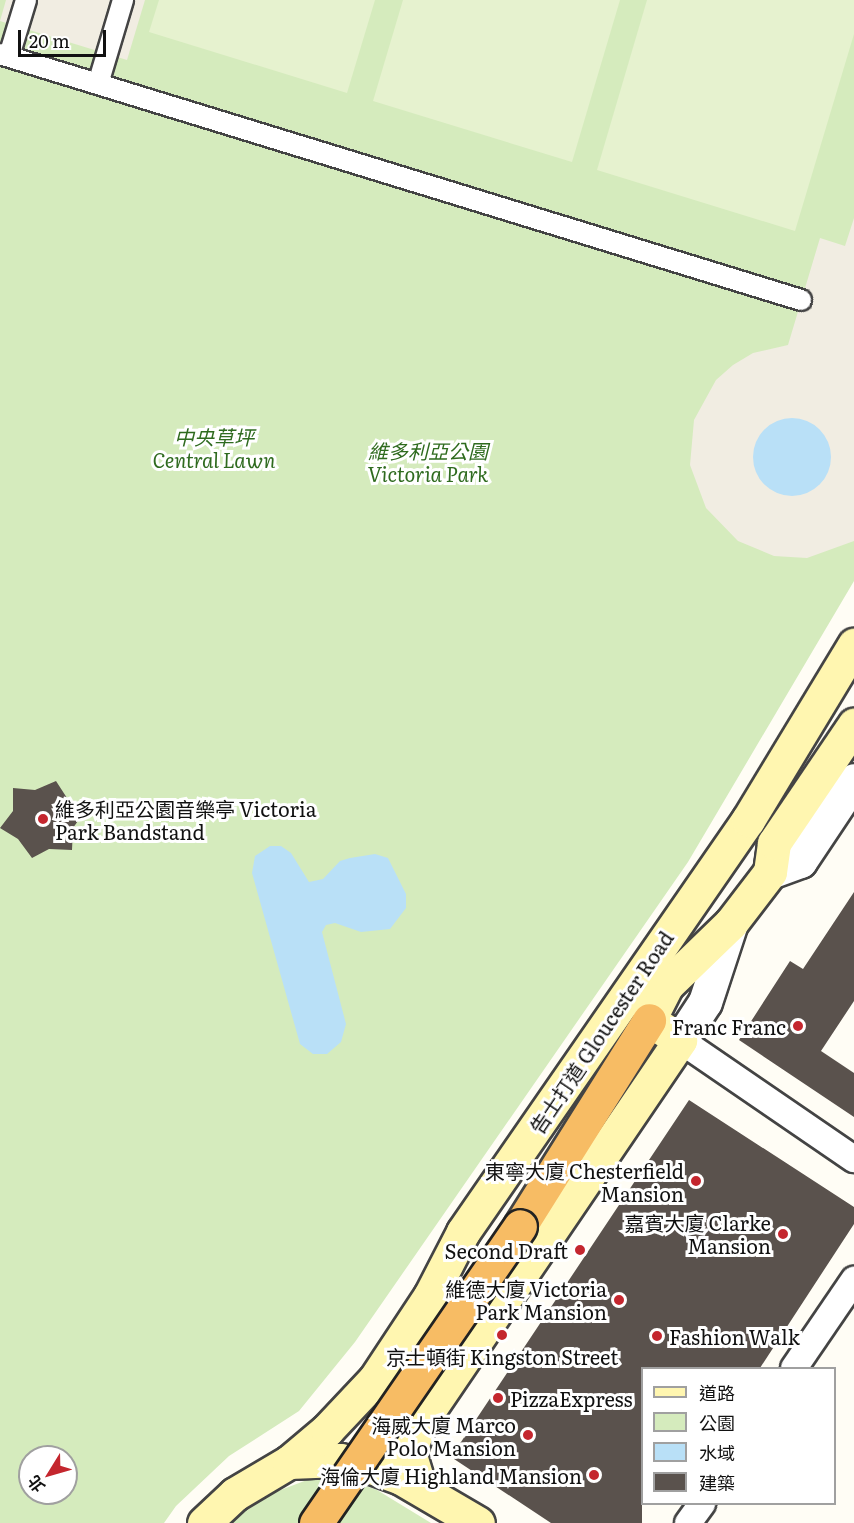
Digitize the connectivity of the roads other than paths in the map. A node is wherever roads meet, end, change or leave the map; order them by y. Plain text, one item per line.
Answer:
1 (27, 0) edge
2 (123, 0) edge
3 (4, 55) edge
4 (98, 84) junction
5 (801, 300) dead end
6 (854, 645) edge
7 (854, 725) edge
8 (854, 780) edge
9 (772, 857) junction
10 (731, 923) junction
11 (649, 1020) junction
12 (680, 1040) junction
13 (854, 1159) edge
14 (854, 1280) edge
15 (795, 1367) edge
16 (289, 1462) junction
17 (420, 1488) junction
18 (701, 1505) edge
19 (204, 1523) edge
20 (316, 1523) edge
21 (478, 1523) edge
22 (688, 1523) edge

1 - 3 street
2 - 4 street
3 - 4 street
4 - 5 street
6 - 16 main road, 告士打道 Gloucester Road
7 - 9 main road, 告士打道 Gloucester Road
8 - 9 street
9 - 10 main road, 告士打道 Gloucester Road
10 - 11 main road, 告士打道 Gloucester Road
10 - 12 street, 告士打道 Gloucester Road
11 - 12 main road
11 - 20 highway, bridge
12 - 13 street
12 - 17 main road, 告士打道 Gloucester Road
14 - 15 street
16 - 17 main road
16 - 19 main road, 告士打道 Gloucester Road
17 - 21 main road
18 - 22 street

